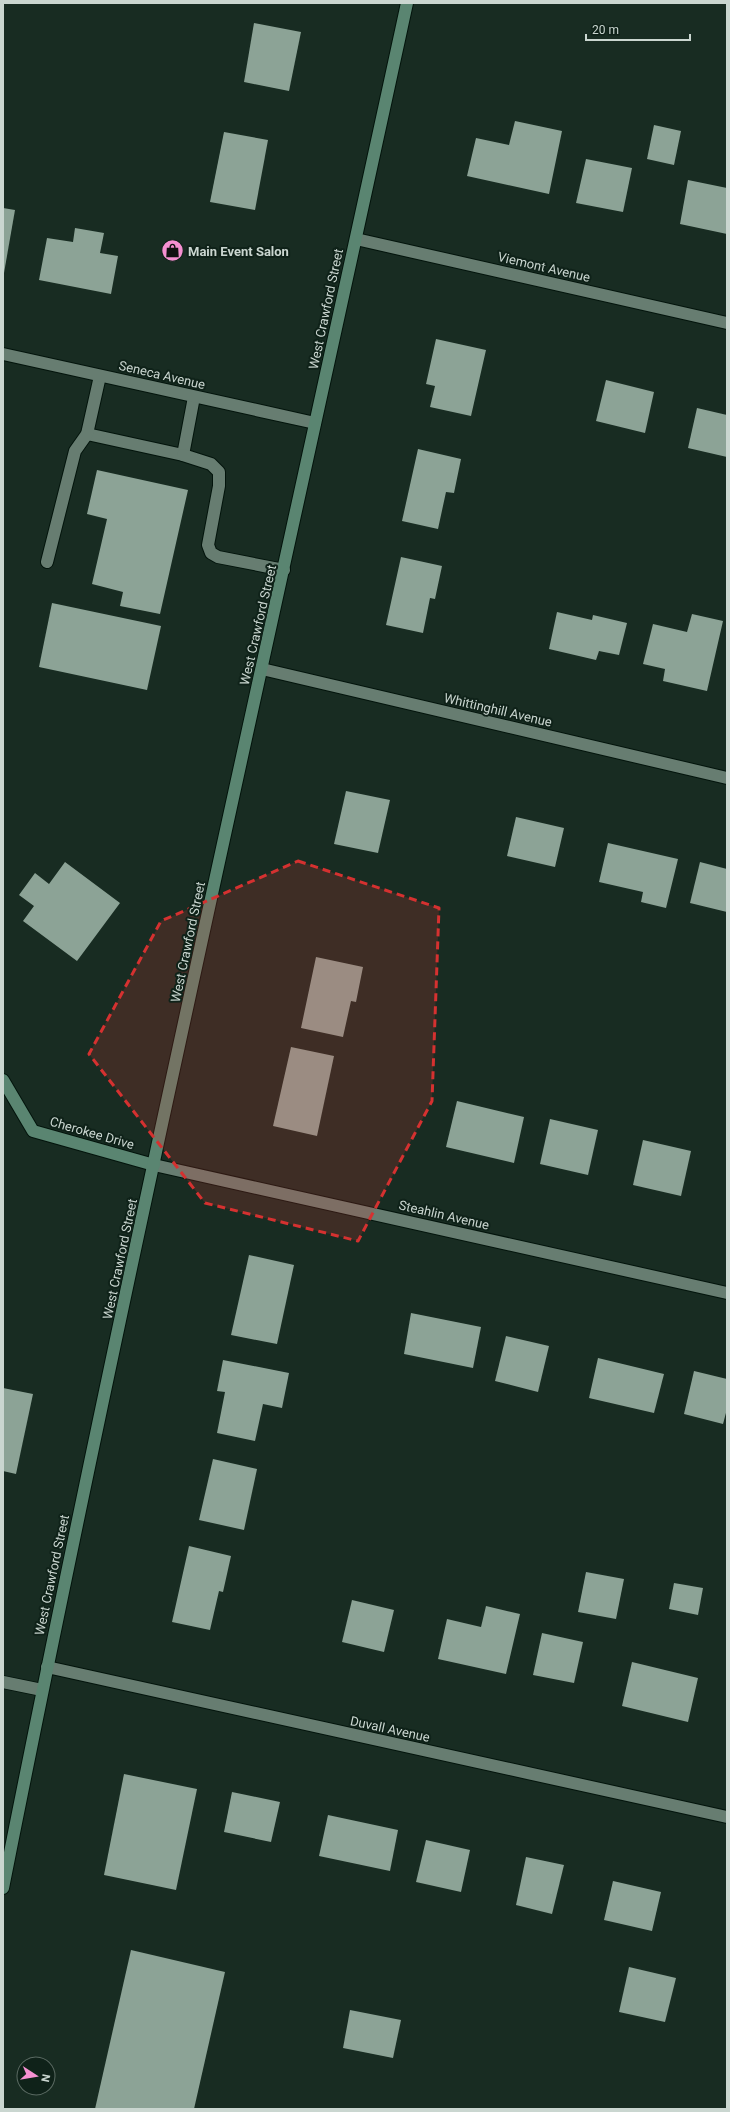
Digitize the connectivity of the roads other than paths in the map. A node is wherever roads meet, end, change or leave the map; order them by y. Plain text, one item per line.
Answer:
1 (407, 3) edge
2 (356, 239) junction
3 (727, 323) edge
4 (3, 354) edge
5 (100, 376) junction
6 (194, 397) junction
7 (315, 424) junction
8 (87, 434) junction
9 (183, 455) junction
10 (47, 562) dead end
11 (284, 570) junction
12 (262, 669) junction
13 (727, 778) edge
14 (3, 1080) edge
15 (154, 1165) junction
16 (727, 1293) edge
17 (47, 1668) junction
18 (3, 1682) edge
19 (42, 1690) junction
20 (727, 1817) edge
21 (3, 1888) edge

1 - 2 main road, West Crawford Street
2 - 3 street, Viemont Avenue
2 - 7 main road, West Crawford Street
4 - 5 street, Seneca Avenue
5 - 6 street, Seneca Avenue
5 - 8 street
6 - 7 street, Seneca Avenue
6 - 9 street
7 - 11 main road, West Crawford Street
8 - 9 street
8 - 10 street
9 - 11 street
11 - 12 main road, West Crawford Street
12 - 13 street, Whittinghill Avenue
12 - 15 main road, West Crawford Street
14 - 15 main road, Cherokee Drive
15 - 16 street, Steahlin Avenue
15 - 17 main road, West Crawford Street
17 - 19 main road, West Crawford Street
17 - 20 street, Duvall Avenue
18 - 19 street
19 - 21 main road, West Crawford Street

